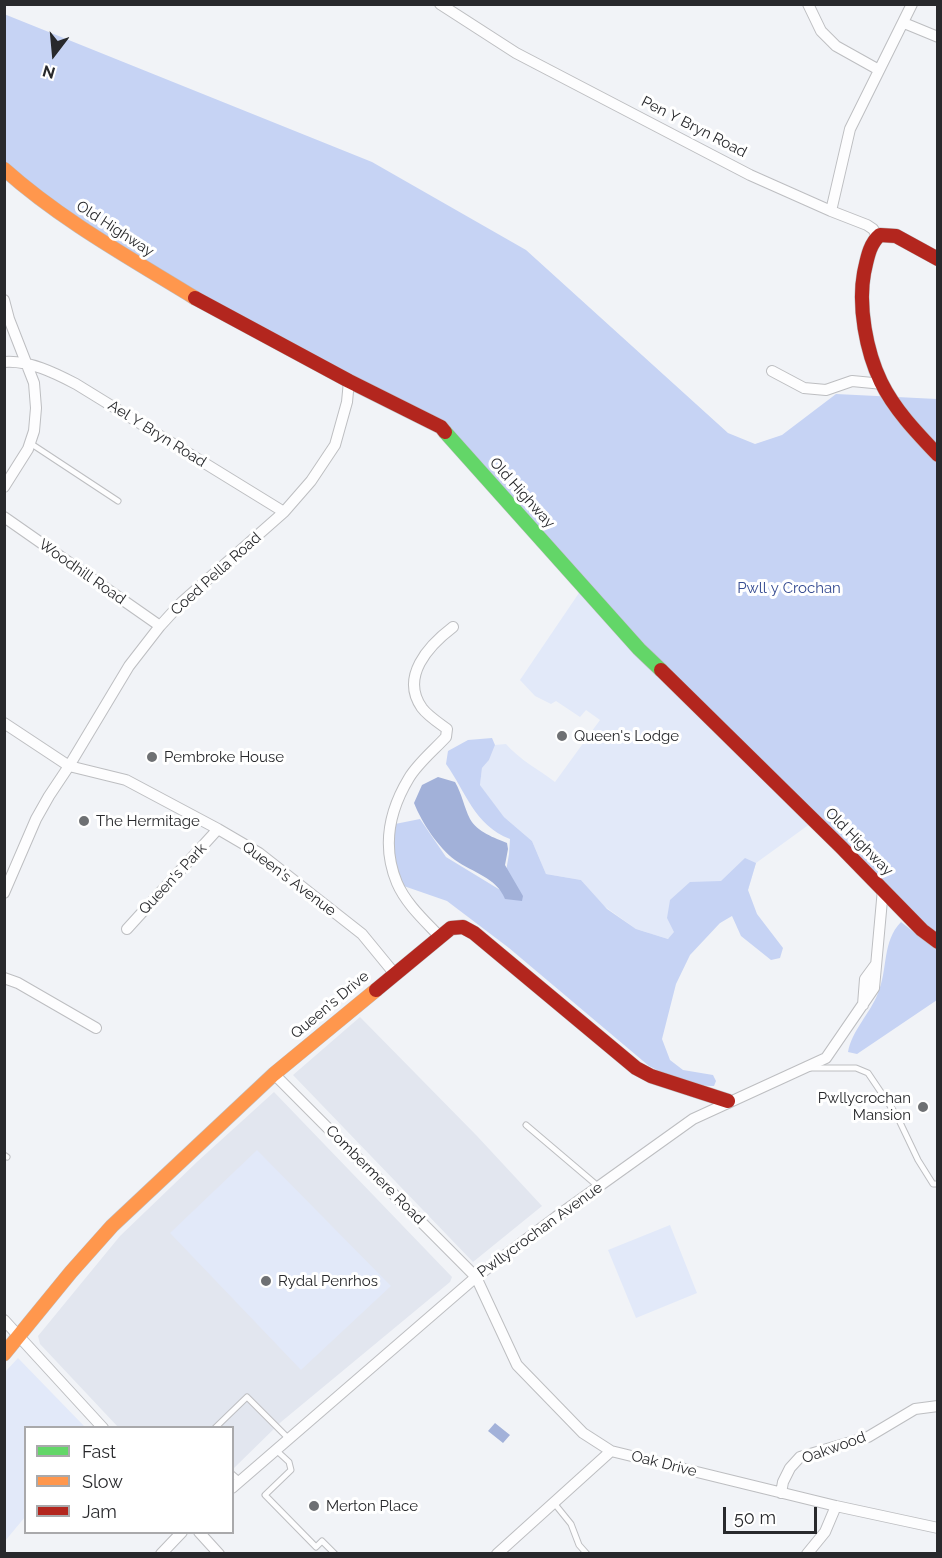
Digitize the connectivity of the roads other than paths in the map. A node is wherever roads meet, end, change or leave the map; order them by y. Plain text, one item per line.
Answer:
1 (440, 4) edge
2 (808, 4) edge
3 (912, 4) edge
4 (904, 22) junction
5 (938, 37) edge
6 (879, 69) junction
7 (4, 169) edge
8 (831, 211) junction
9 (878, 237) junction
10 (938, 259) edge
11 (4, 300) edge
12 (4, 362) edge
13 (26, 364) junction
14 (772, 371) dead end
15 (349, 381) junction
16 (883, 384) junction
17 (30, 442) junction
18 (938, 455) edge
19 (4, 487) edge
20 (118, 501) dead end
21 (284, 512) junction
22 (4, 518) edge
23 (160, 626) junction
24 (453, 627) dead end
25 (4, 723) edge
26 (69, 766) junction
27 (218, 829) junction
28 (883, 890) junction
29 (4, 893) edge
30 (127, 928) dead end
31 (440, 937) junction
32 (938, 942) edge
33 (394, 973) junction
34 (4, 978) edge
35 (96, 1028) dead end
36 (803, 1068) junction
37 (274, 1074) junction
38 (728, 1101) junction
39 (526, 1125) dead end
40 (938, 1184) edge
41 (599, 1186) junction
42 (476, 1277) junction
43 (4, 1320) edge
44 (19, 1335) junction
45 (4, 1354) edge
46 (938, 1406) edge
47 (101, 1426) edge
48 (217, 1426) edge
49 (289, 1439) junction
50 (276, 1450) junction
51 (611, 1452) junction
52 (235, 1481) edge
53 (781, 1493) junction
54 (554, 1503) junction
55 (836, 1506) junction
56 (938, 1528) edge
57 (181, 1534) edge
58 (200, 1534) edge
59 (161, 1554) edge
60 (219, 1554) edge
61 (335, 1554) edge
62 (497, 1554) edge
63 (587, 1554) edge
64 (807, 1554) edge

1 - 8 street, Pen Y Bryn Road
2 - 6 street
3 - 4 street
4 - 5 street
4 - 6 street
6 - 8 street
7 - 15 street, Old Highway
8 - 9 street, Pen Y Bryn Road
9 - 10 street, Pen Y Bryn Road
9 - 16 street
11 - 13 street
12 - 13 street, Ael Y Bryn Road
13 - 17 street
13 - 21 street, Ael Y Bryn Road
14 - 16 street
15 - 21 street, Coed Pella Road
15 - 28 street, Old Highway
16 - 18 street
17 - 19 street
17 - 20 lane
21 - 23 street, Coed Pella Road
22 - 23 street, Woodhill Road
23 - 26 street, Coed Pella Road
24 - 31 street
25 - 26 street, Queen's Avenue
26 - 27 street, Queen's Avenue
26 - 29 street, Coed Pella Road
27 - 30 street, Queen's Park
27 - 33 street, Queen's Avenue
28 - 32 street, Old Highway
28 - 36 street, Pwllycrochan Avenue
31 - 33 street, Queen's Drive
31 - 38 street, Queen's Drive
33 - 37 street, Queen's Drive
34 - 35 street
36 - 38 street, Pwllycrochan Avenue
36 - 40 lane
37 - 42 street, Combermere Road
37 - 44 street, Queen's Drive
38 - 41 street, Pwllycrochan Avenue
39 - 41 lane
41 - 42 street, Pwllycrochan Avenue
42 - 49 street, Pwllycrochan Avenue
42 - 51 street, Oak Drive
43 - 44 street
44 - 45 street, Queen's Drive
44 - 47 street
46 - 53 street, Oakwood
48 - 49 lane
49 - 50 street, Pwllycrochan Avenue
50 - 52 street, Pwllycrochan Avenue
50 - 61 lane
51 - 53 street, Oak Drive
51 - 54 street
53 - 55 street, Oak Drive
54 - 62 street
54 - 63 lane
55 - 56 street, Oak Drive
55 - 64 street
57 - 59 street
58 - 60 street

